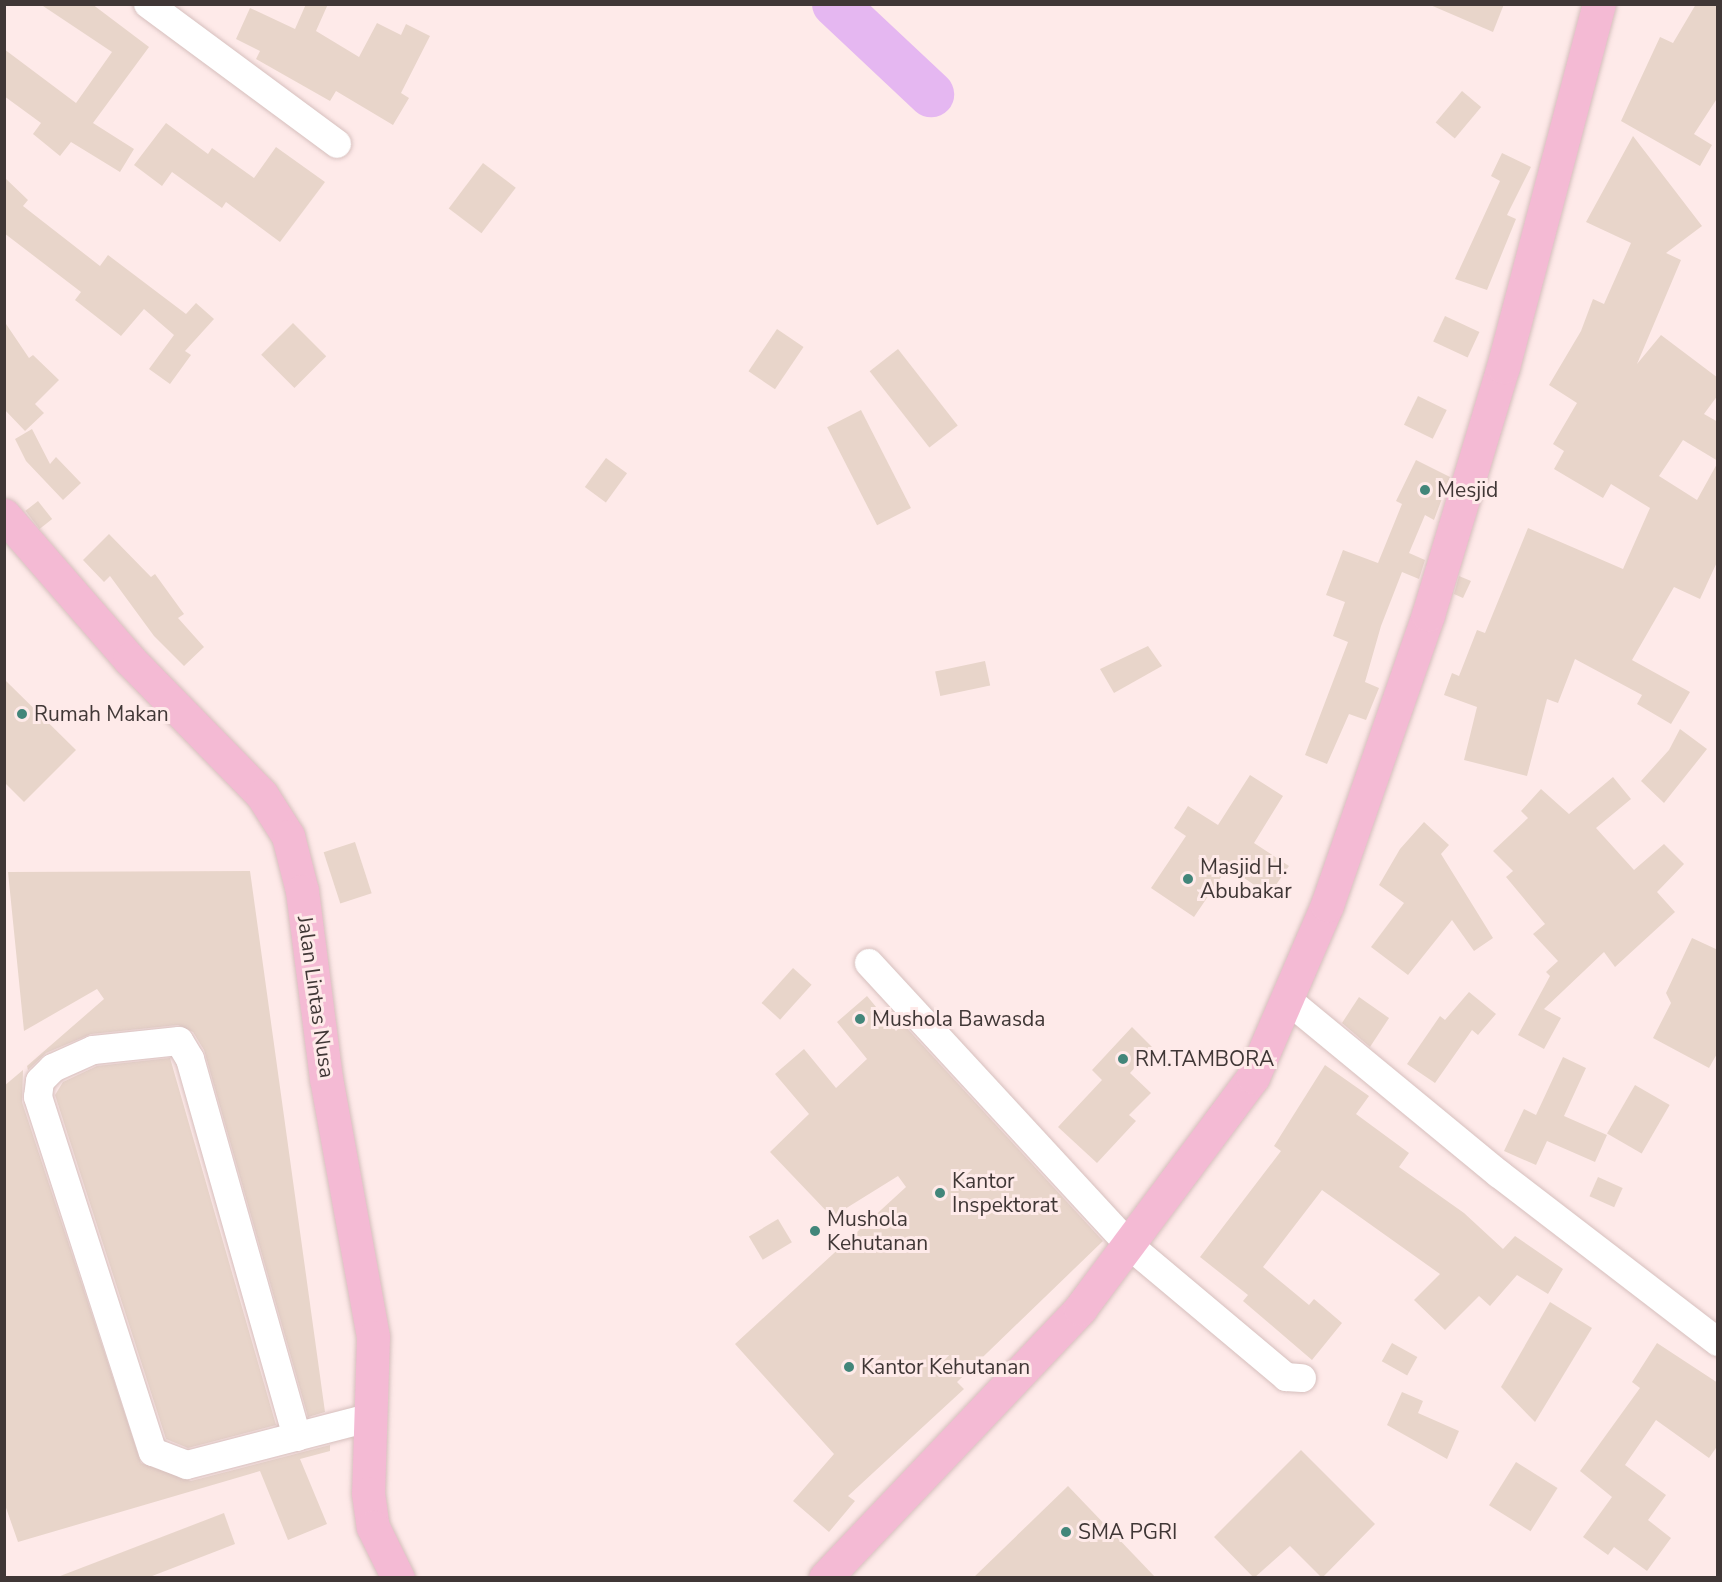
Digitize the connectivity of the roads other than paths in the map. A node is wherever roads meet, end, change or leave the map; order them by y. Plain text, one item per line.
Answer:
1 (148, 4) edge
2 (1599, 4) edge
3 (337, 144) dead end
4 (4, 515) edge
5 (868, 963) dead end
6 (1288, 1001) junction
7 (1130, 1246) junction
8 (1718, 1342) edge
9 (1302, 1378) dead end
10 (369, 1418) junction
11 (297, 1437) junction
12 (398, 1578) edge
13 (825, 1578) edge

1 - 3 street
2 - 6 highway
4 - 10 highway, Jalan Lintas Nusa
5 - 7 street
6 - 7 highway
6 - 8 street
7 - 9 street
7 - 13 highway
10 - 11 street
10 - 12 highway, Jalan Lintas Nusa
11 - 11 street

